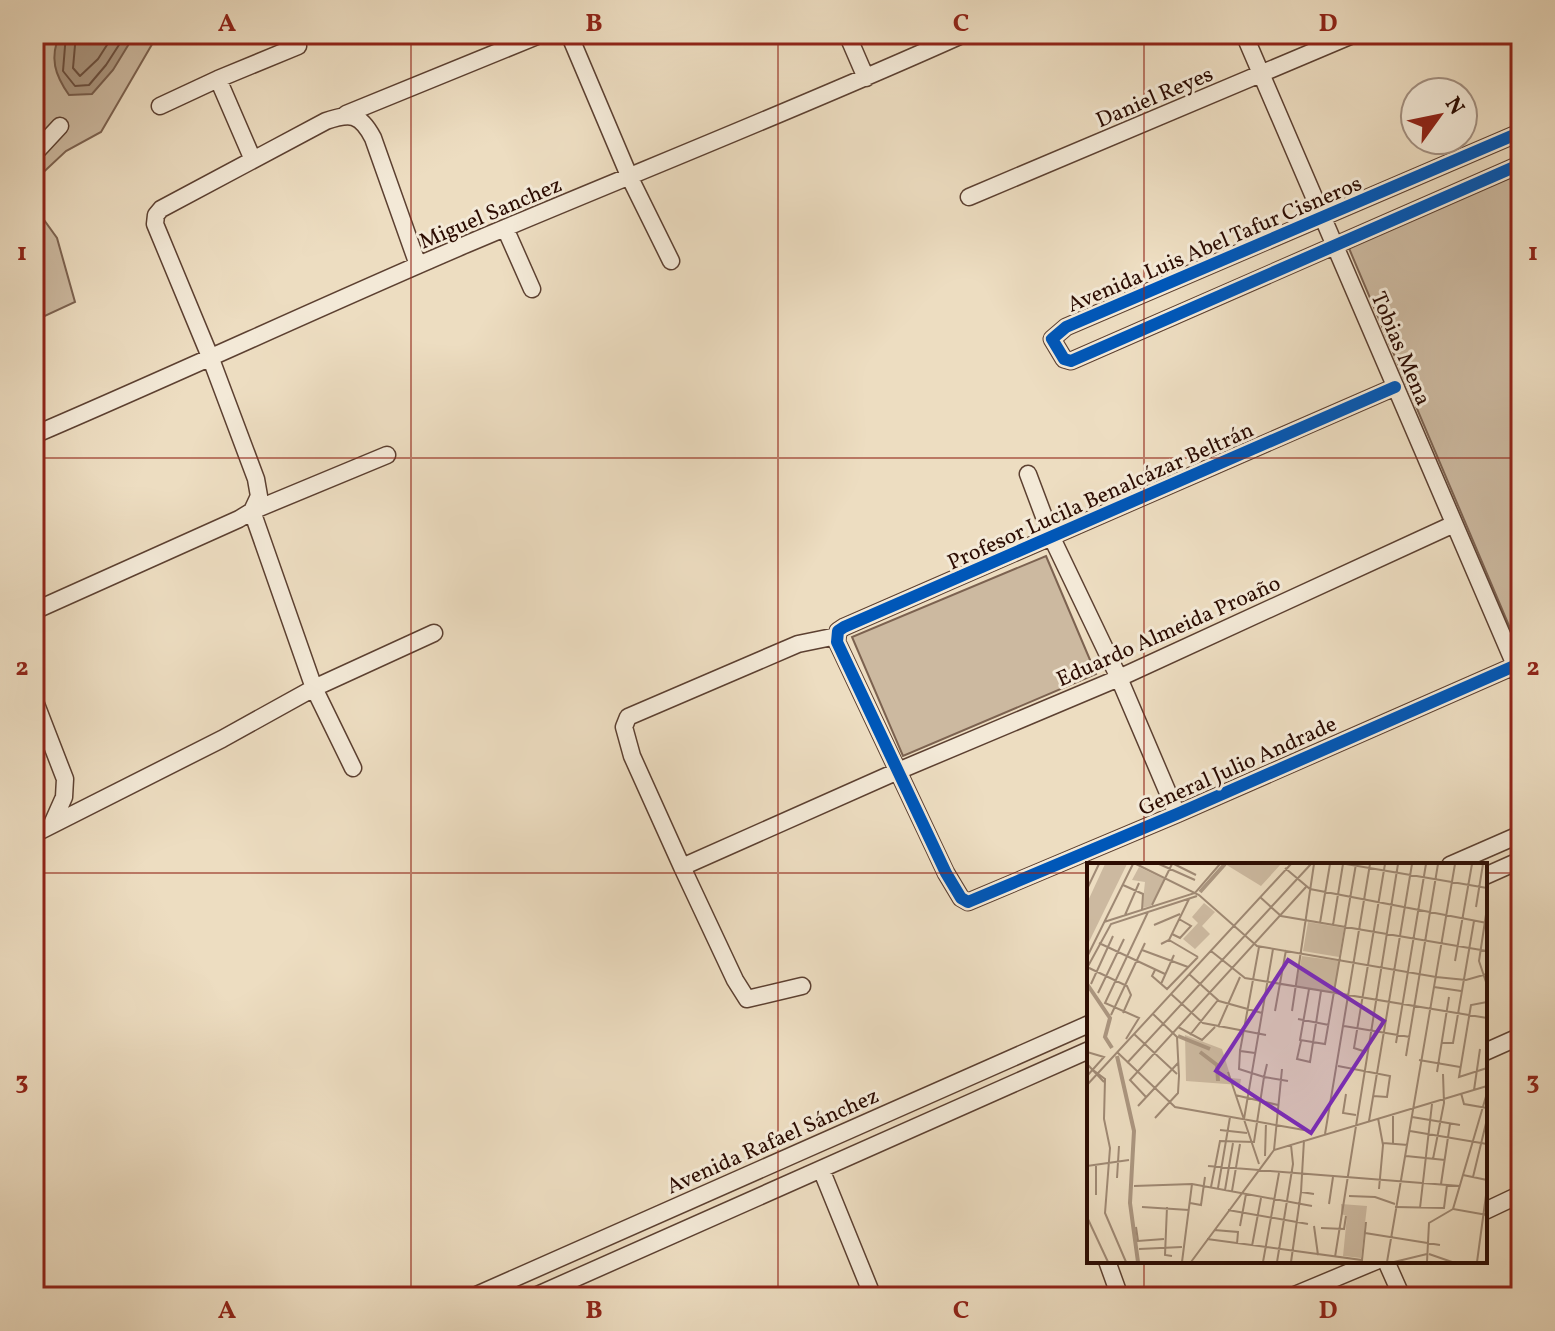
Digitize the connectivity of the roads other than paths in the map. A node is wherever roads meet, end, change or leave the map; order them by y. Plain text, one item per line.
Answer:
1 (542, 34) edge
2 (569, 34) edge
3 (847, 34) edge
4 (964, 34) edge
5 (1244, 34) edge
6 (1355, 34) edge
7 (298, 46) dead end
8 (1262, 74) junction
9 (866, 78) junction
10 (218, 79) junction
11 (160, 106) dead end
12 (346, 114) junction
13 (60, 126) dead end
14 (1521, 132) edge
15 (34, 154) edge
16 (253, 160) junction
17 (1521, 164) edge
18 (630, 178) junction
19 (969, 197) dead end
20 (1322, 219) junction
21 (505, 228) junction
22 (1334, 245) junction
23 (671, 261) dead end
24 (418, 265) junction
25 (532, 289) dead end
26 (211, 359) junction
27 (1395, 387) junction
28 (34, 435) edge
29 (387, 455) dead end
30 (1028, 474) dead end
31 (252, 511) junction
32 (1454, 524) junction
33 (1052, 538) junction
34 (34, 611) edge
35 (434, 633) dead end
36 (839, 643) junction
37 (1519, 669) edge
38 (1119, 678) junction
39 (314, 688) junction
40 (34, 699) edge
41 (353, 768) dead end
42 (898, 771) junction
43 (1177, 814) junction
44 (52, 824) junction
45 (34, 834) edge
46 (1521, 834) edge
47 (1521, 860) edge
48 (1455, 863) edge
49 (682, 867) junction
50 (1487, 875) edge
51 (802, 986) dead end
52 (1087, 1025) edge
53 (1521, 1036) edge
54 (1087, 1051) edge
55 (1487, 1051) edge
56 (821, 1169) junction
57 (1521, 1194) edge
58 (1487, 1210) edge
59 (1108, 1263) edge
60 (1371, 1263) edge
61 (1387, 1263) edge
62 (472, 1297) edge
63 (533, 1297) edge
64 (873, 1297) edge
65 (1120, 1297) edge
66 (1290, 1297) edge
67 (1402, 1297) edge

1 - 12 street
2 - 18 street
3 - 9 street
4 - 9 street, Miguel Sanchez
5 - 8 street, Tobias Mena
6 - 8 street, Daniel Reyes
7 - 10 street
8 - 19 street, Daniel Reyes
8 - 20 street, Tobias Mena
9 - 18 street, Miguel Sanchez
10 - 11 street
10 - 16 street
12 - 16 street
12 - 24 street
13 - 15 street
14 - 20 street, Avenida Luis Abel Tafur Cisneros
16 - 26 street
17 - 22 street, Avenida Luis Abel Tafur Cisneros
18 - 21 street, Miguel Sanchez
18 - 23 street
20 - 22 street, Tobias Mena
20 - 22 street, Avenida Luis Abel Tafur Cisneros
21 - 24 street, Miguel Sanchez
21 - 25 street
22 - 27 street, Tobias Mena
24 - 26 street, Miguel Sanchez
26 - 28 street, Miguel Sanchez
26 - 31 street
27 - 32 street, Tobias Mena
27 - 33 street, Profesor Lucila Benalcázar Beltrán
29 - 31 street
30 - 33 street
31 - 34 street
31 - 39 street
32 - 37 street, Tobias Mena
32 - 38 street, Eduardo Almeida Proaño
33 - 36 street, Profesor Lucila Benalcázar Beltrán
33 - 38 street
35 - 39 street
36 - 42 street
36 - 49 street, Profesor Lucila Benalcázar Beltrán
37 - 43 street, General Julio Andrade
38 - 42 street, Eduardo Almeida Proaño
38 - 43 street
39 - 41 street
39 - 44 street
40 - 44 street
42 - 43 street, General Julio Andrade
42 - 49 street, Eduardo Almeida Proaño
44 - 45 street
46 - 48 street
47 - 50 street
49 - 51 street
52 - 62 street, Avenida Rafael Sánchez
53 - 55 street
54 - 56 street
56 - 63 street
56 - 64 street
57 - 58 street
59 - 65 street
60 - 66 street
61 - 67 street

